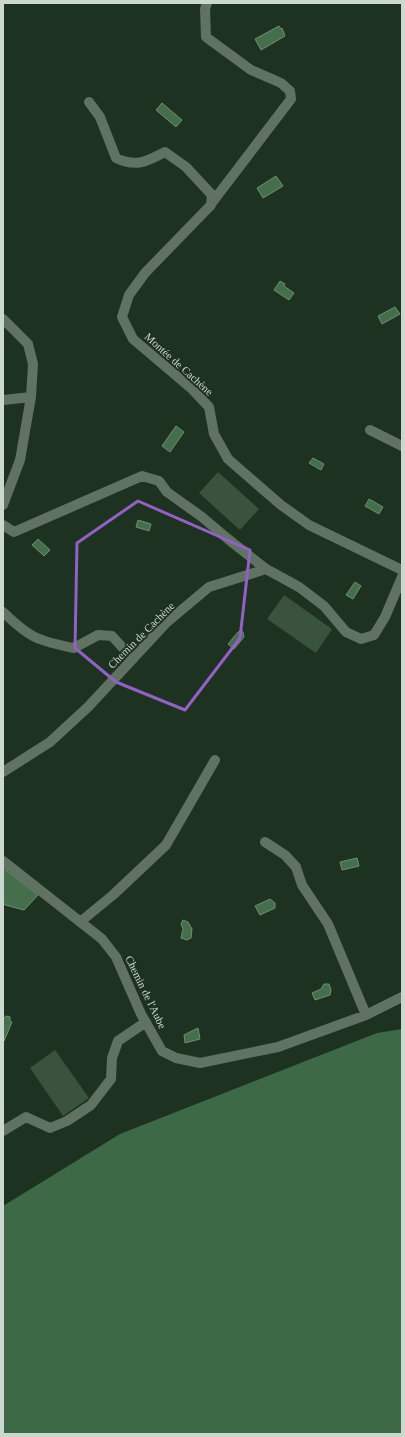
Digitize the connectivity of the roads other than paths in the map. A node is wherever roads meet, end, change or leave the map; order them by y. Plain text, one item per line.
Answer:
1 (207, 3) edge
2 (89, 102) dead end
3 (211, 204) junction
4 (3, 319) edge
5 (31, 397) junction
6 (3, 400) edge
7 (370, 430) dead end
8 (402, 446) edge
9 (3, 505) edge
10 (3, 525) edge
11 (266, 569) junction
12 (402, 570) edge
13 (402, 577) edge
14 (3, 612) edge
15 (134, 659) junction
16 (215, 760) dead end
17 (3, 772) edge
18 (265, 842) dead end
19 (3, 861) edge
20 (80, 922) junction
21 (402, 997) edge
22 (366, 1015) junction
23 (146, 1022) junction
24 (3, 1131) edge

1 - 3 street, Montée de Cachène
2 - 3 street
3 - 12 street, Montée de Cachène
4 - 5 street
5 - 6 street
5 - 9 street
7 - 8 street
10 - 11 street
11 - 13 street
11 - 15 street, Chemin de Cachène
14 - 15 street
15 - 17 street, Chemin de Cachène
16 - 20 street
18 - 22 street
19 - 20 street, Chemin de l'Aube
20 - 23 street, Chemin de l'Aube
21 - 22 street, Chemin de l'Aube
22 - 23 street, Chemin de l'Aube
23 - 24 street

